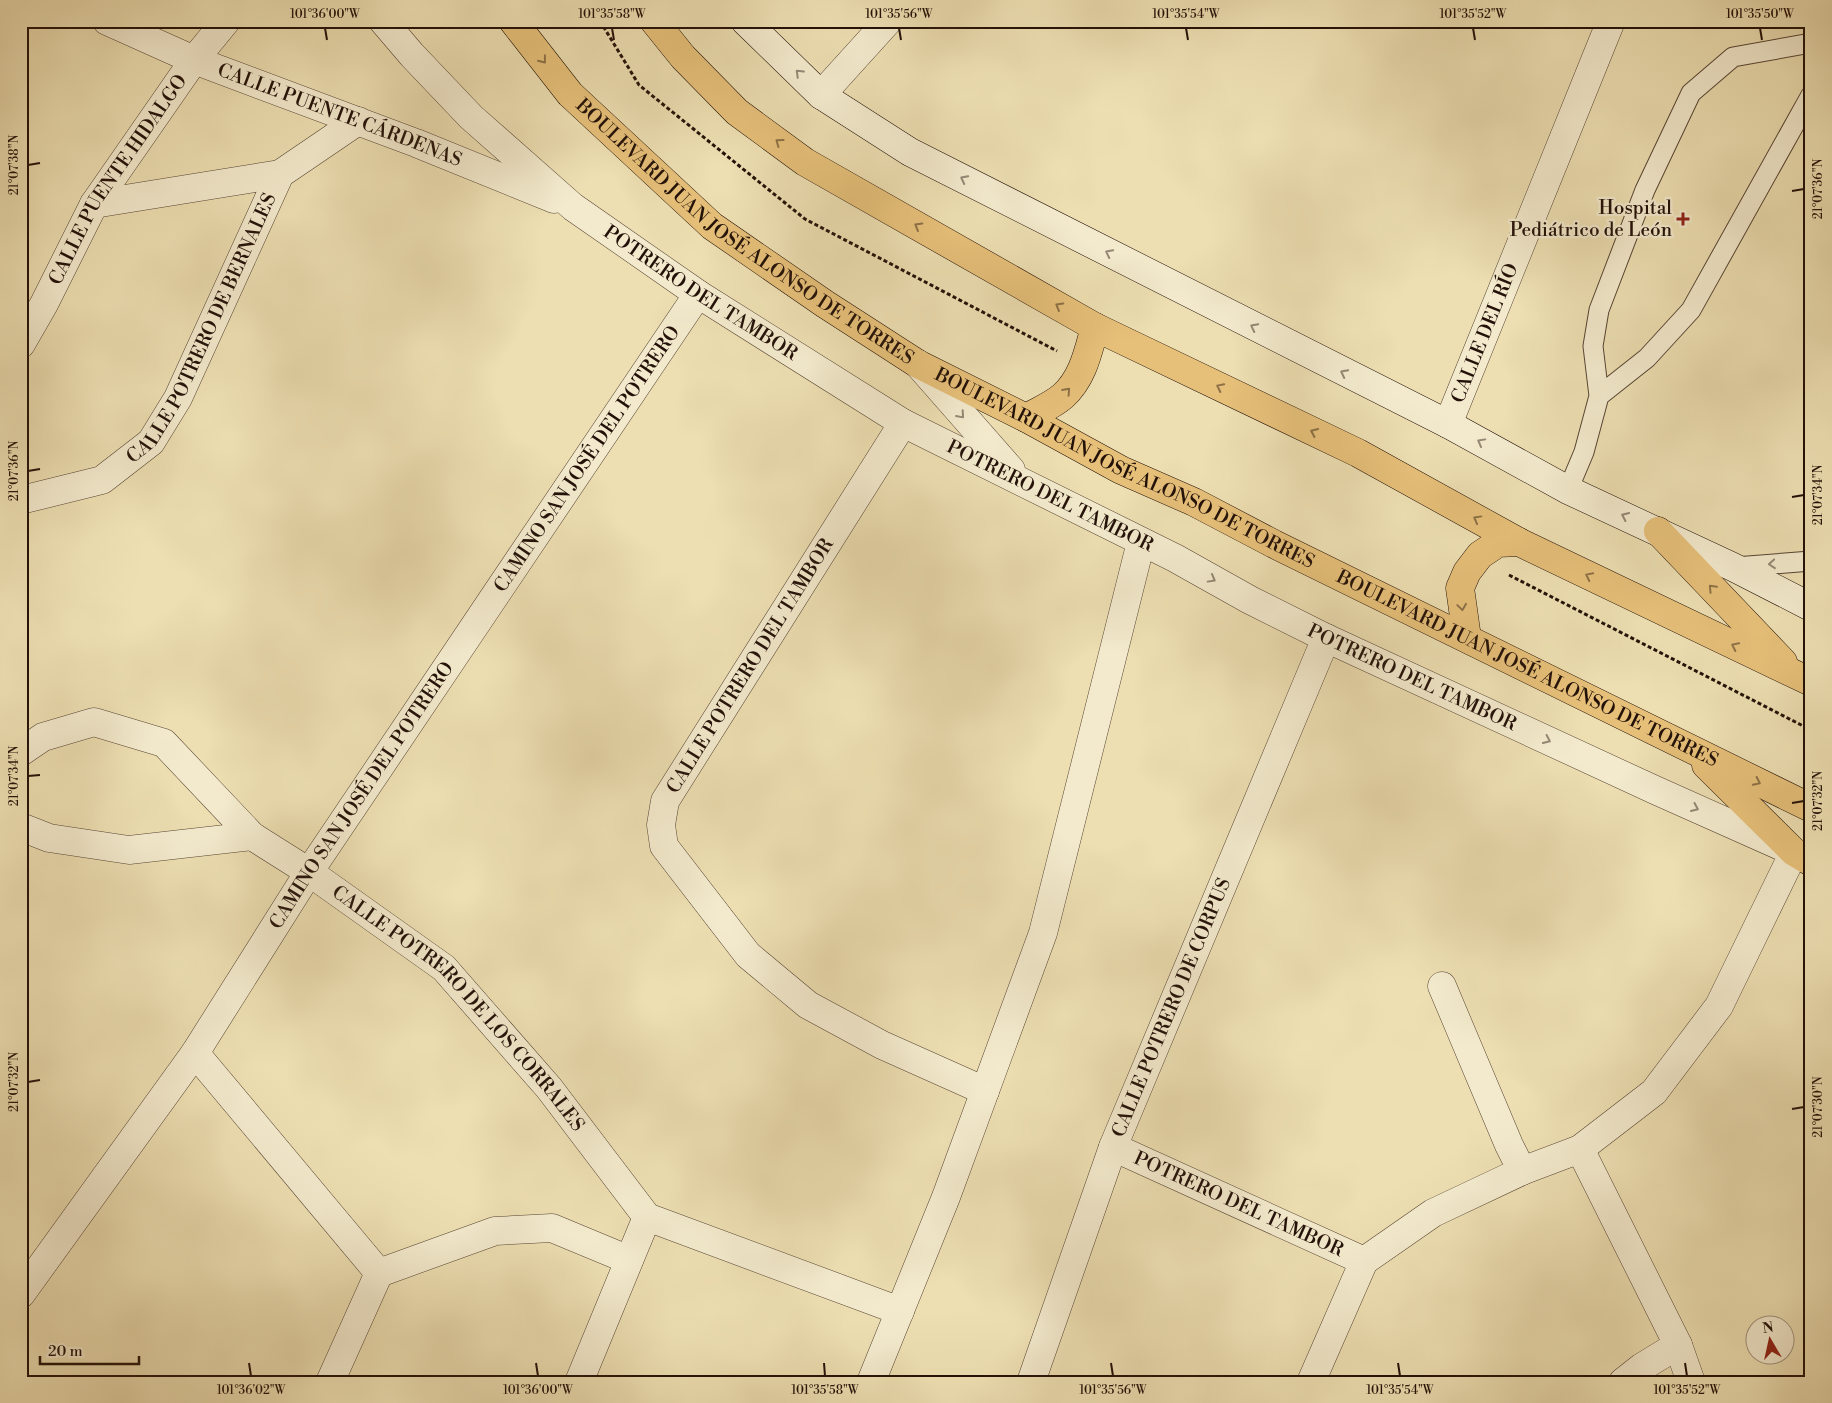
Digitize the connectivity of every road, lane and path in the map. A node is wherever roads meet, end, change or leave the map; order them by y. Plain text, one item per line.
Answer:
1 (107, 21) edge
2 (226, 21) edge
3 (383, 21) edge
4 (513, 21) edge
5 (654, 21) edge
6 (745, 21) edge
7 (888, 21) edge
8 (1611, 21) edge
9 (1811, 43) edge
10 (194, 60) junction
11 (821, 95) junction
12 (1811, 95) edge
13 (358, 121) junction
14 (280, 174) junction
15 (94, 204) junction
16 (573, 206) junction
17 (698, 294) junction
18 (1095, 327) junction
19 (21, 344) edge
20 (918, 364) junction
21 (1599, 396) junction
22 (1026, 418) junction
23 (903, 422) junction
24 (1448, 424) junction
25 (1023, 482) junction
26 (1568, 490) junction
27 (21, 500) edge
28 (1658, 532) junction
29 (1141, 542) junction
30 (1520, 542) junction
31 (1811, 561) edge
32 (1733, 567) junction
33 (1811, 607) edge
34 (1326, 638) junction
35 (1467, 638) junction
36 (1803, 678) edge
37 (1690, 749) junction
38 (21, 752) edge
39 (1811, 808) edge
40 (21, 827) edge
41 (252, 836) junction
42 (1802, 857) edge
43 (309, 872) junction
44 (1442, 986) dead end
45 (195, 1053) junction
46 (985, 1091) junction
47 (1113, 1147) junction
48 (1580, 1149) junction
49 (1522, 1171) junction
50 (647, 1217) junction
51 (628, 1260) junction
52 (1364, 1261) junction
53 (380, 1273) junction
54 (21, 1294) edge
55 (900, 1311) junction
56 (1678, 1345) junction
57 (330, 1382) edge
58 (580, 1382) edge
59 (871, 1382) edge
60 (1031, 1382) edge
61 (1311, 1382) edge
62 (1623, 1382) edge
63 (1691, 1382) edge

1 - 10 street, CALLE PUENTE CÁRDENAS
2 - 10 street, CALLE PUENTE HIDALGO
3 - 16 street, POTRERO DEL TAMBOR
4 -> 20 main road, BOULEVARD JUAN JOSÉ ALONSO DE TORRES
18 -> 5 main road
11 -> 6 street
7 - 11 street
8 - 24 street, CALLE DEL RÍO
9 - 21 lane
10 - 13 street, CALLE PUENTE CÁRDENAS
10 - 15 street, CALLE PUENTE HIDALGO
24 -> 11 street
12 - 21 lane
13 - 14 street, CALLE POTRERO DE BERNALES
13 - 16 street, CALLE PUENTE CÁRDENAS
14 - 15 street
14 - 27 street, CALLE POTRERO DE BERNALES
15 - 19 street, CALLE PUENTE HIDALGO
16 - 17 street, POTRERO DEL TAMBOR
17 - 23 street, POTRERO DEL TAMBOR
17 - 43 street, CAMINO SAN JOSÉ DEL POTRERO
22 -> 18 main road
30 -> 18 main road
20 - 22 main road, BOULEVARD JUAN JOSÉ ALONSO DE TORRES
20 -> 25 street
21 - 26 lane
22 - 35 main road, BOULEVARD JUAN JOSÉ ALONSO DE TORRES
23 - 25 street, POTRERO DEL TAMBOR
23 - 46 street, CALLE POTRERO DEL TAMBOR
26 -> 24 street
25 - 29 street, POTRERO DEL TAMBOR
28 -> 26 street
28 - 32 street
36 -> 28 main road
29 -> 34 street, POTRERO DEL TAMBOR
29 - 46 street
30 -> 35 main road
36 -> 30 main road
31 -> 32 lane
32 - 33 street
34 -> 42 street, POTRERO DEL TAMBOR
34 - 47 street, CALLE POTRERO DE CORPUS
35 - 37 main road, BOULEVARD JUAN JOSÉ ALONSO DE TORRES
37 -> 39 main road, BOULEVARD JUAN JOSÉ ALONSO DE TORRES
37 - 42 main road
38 - 41 street, CALLE POTRERO DE LOS CORRALES
40 - 41 street
41 - 43 street, CALLE POTRERO DE LOS CORRALES
42 - 48 street
43 - 45 street, CAMINO SAN JOSÉ DEL POTRERO
43 - 50 street, CALLE POTRERO DE LOS CORRALES
44 - 49 street
45 - 53 street
45 - 54 street, CAMINO SAN JOSÉ DEL POTRERO
46 - 55 street
47 - 52 street, POTRERO DEL TAMBOR
47 - 60 street, CALLE POTRERO DE CORPUS
48 - 49 street
48 - 56 street
49 - 52 street
50 - 51 street
50 - 55 street
51 - 53 street
51 - 58 street
52 - 61 street
53 - 57 street
55 - 59 street
56 - 62 street
56 - 63 street

